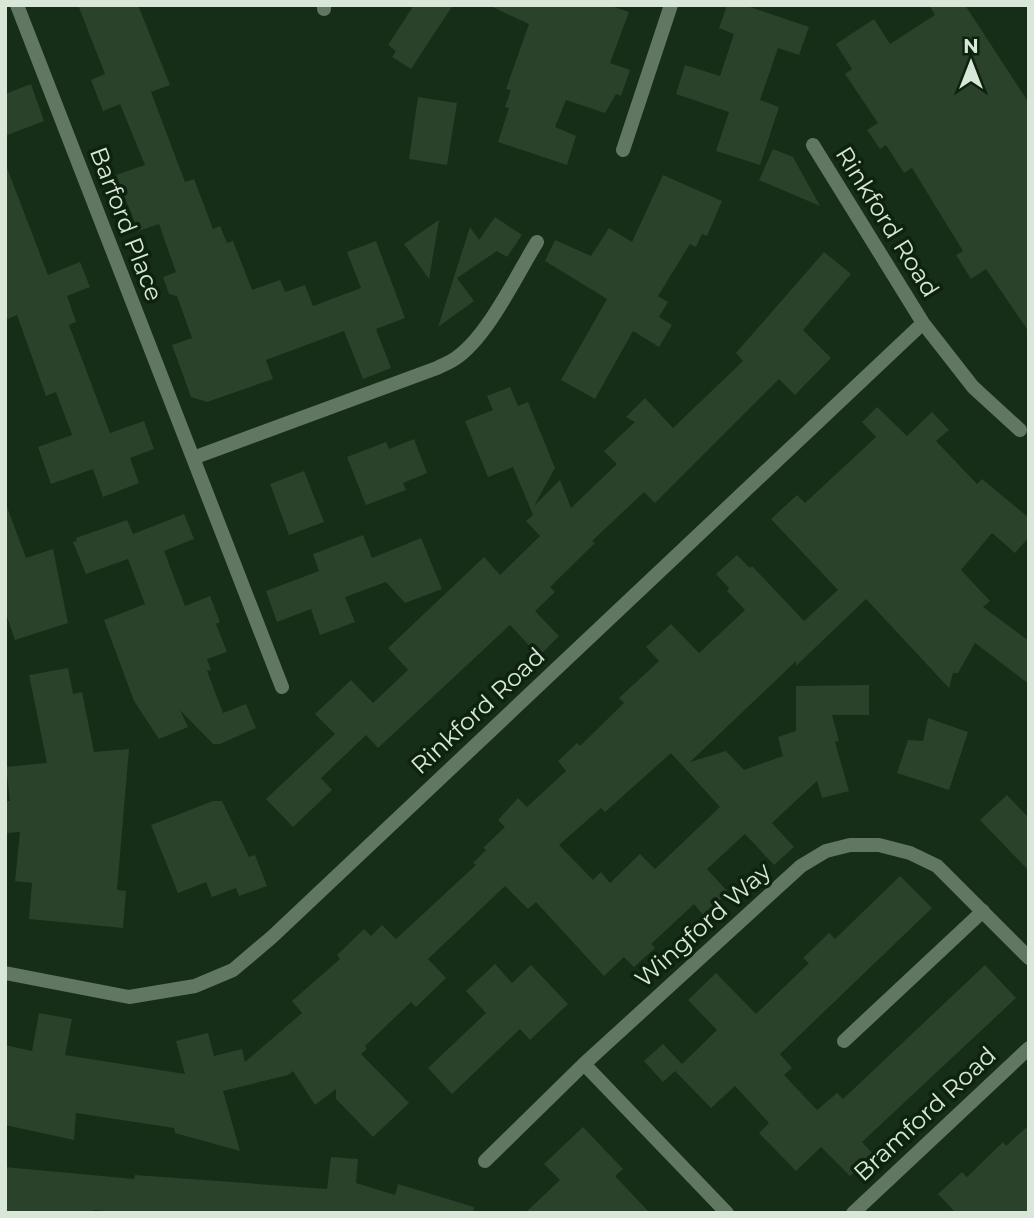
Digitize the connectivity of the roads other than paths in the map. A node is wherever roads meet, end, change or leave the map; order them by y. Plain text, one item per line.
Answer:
1 (17, 5) edge
2 (671, 5) edge
3 (813, 145) dead end
4 (623, 150) dead end
5 (537, 242) dead end
6 (923, 323) junction
7 (1020, 430) dead end
8 (193, 458) junction
9 (282, 687) dead end
10 (983, 911) junction
11 (1029, 958) edge
12 (5, 973) edge
13 (844, 1041) dead end
14 (1029, 1048) edge
15 (584, 1064) junction
16 (485, 1161) dead end
17 (727, 1213) edge
18 (853, 1213) edge

1 - 8 street, Barford Place
2 - 4 street
3 - 6 street, Rinkford Road
5 - 8 street
6 - 7 street, Rinkford Road
6 - 12 street, Rinkford Road
8 - 9 street, Barford Place
10 - 11 street, Wingford Way
10 - 13 street
10 - 15 street, Wingford Way
14 - 18 street, Bramford Road
15 - 16 street, Wingford Way
15 - 17 street

